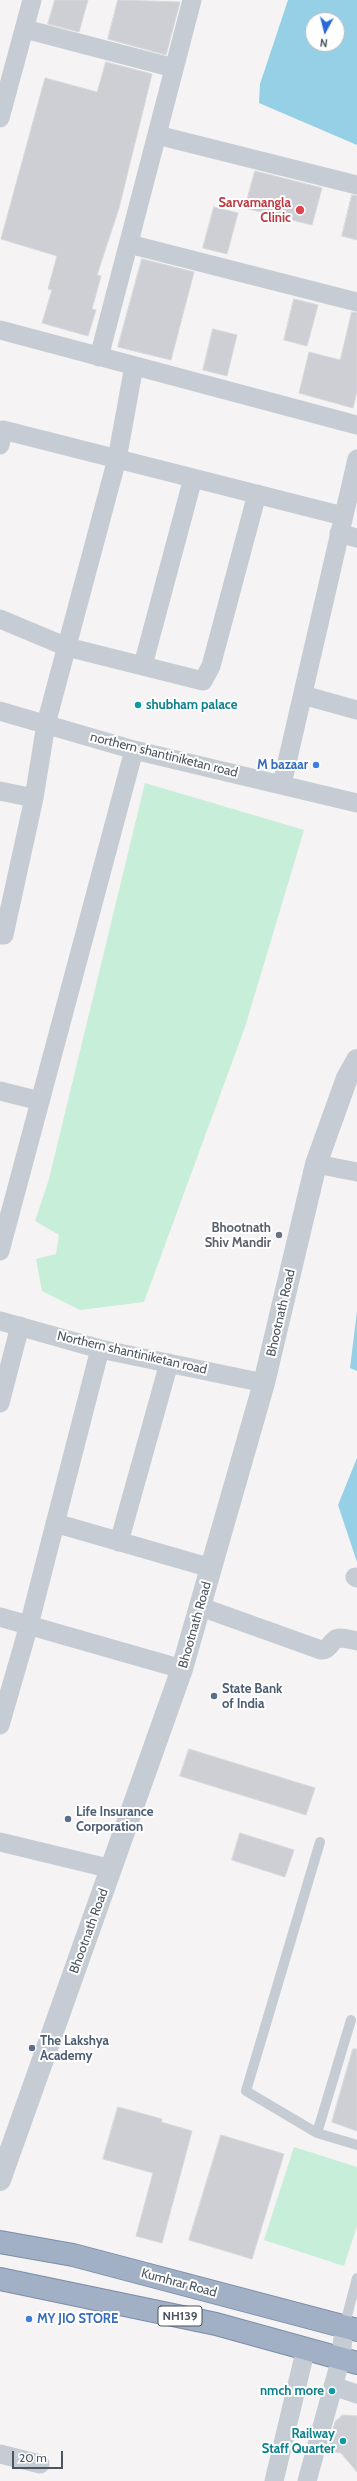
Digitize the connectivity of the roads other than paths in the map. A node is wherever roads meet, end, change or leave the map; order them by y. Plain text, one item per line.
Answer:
1 (192, 0) edge
2 (29, 1) edge
3 (24, 29) junction
4 (174, 68) junction
5 (0, 117) edge
6 (157, 135) junction
7 (357, 185) edge
8 (129, 244) junction
9 (357, 302) edge
10 (0, 330) edge
11 (99, 356) junction
12 (134, 366) junction
13 (357, 425) edge
14 (0, 445) edge
15 (117, 459) junction
16 (357, 459) edge
17 (193, 478) junction
18 (257, 494) junction
19 (346, 529) edge
20 (0, 619) edge
21 (67, 647) junction
22 (143, 665) junction
23 (303, 695) junction
24 (357, 710) edge
25 (0, 711) edge
26 (46, 724) junction
27 (134, 750) junction
28 (282, 784) junction
29 (0, 790) edge
30 (34, 798) junction
31 (357, 803) edge
32 (0, 935) edge
33 (357, 1060) edge
34 (0, 1091) edge
35 (40, 1101) junction
36 (316, 1164) junction
37 (357, 1172) edge
38 (0, 1251) edge
39 (0, 1321) edge
40 (20, 1326) junction
41 (100, 1349) junction
42 (169, 1363) junction
43 (264, 1383) junction
44 (0, 1403) edge
45 (55, 1524) junction
46 (119, 1542) junction
47 (211, 1568) junction
48 (201, 1607) junction
49 (0, 1617) edge
50 (29, 1625) junction
51 (357, 1641) edge
52 (182, 1669) junction
53 (0, 1725) edge
54 (0, 1842) edge
55 (320, 1842) dead end
56 (112, 1869) junction
57 (351, 2020) dead end
58 (317, 2133) junction
59 (357, 2145) edge
60 (0, 2180) edge
61 (0, 2242) edge
62 (357, 2278) edge
63 (0, 2279) edge
64 (350, 2328) edge
65 (306, 2348) junction
66 (349, 2360) edge
67 (333, 2386) junction
68 (357, 2394) edge
69 (0, 2454) edge
70 (40, 2464) dead end
71 (274, 2481) edge
72 (308, 2481) edge

1 - 4 street
2 - 3 street
3 - 4 street
3 - 5 street
4 - 6 street
6 - 7 street
6 - 8 street
8 - 9 street
8 - 11 street
10 - 11 street
11 - 12 street
12 - 13 street
12 - 15 street
14 - 15 street
15 - 17 street
15 - 21 street
16 - 19 street
17 - 18 street
17 - 22 street
18 - 19 street
18 - 22 street
19 - 23 street
20 - 21 street
21 - 22 street
21 - 26 street
23 - 24 street
23 - 28 street
25 - 26 street
26 - 27 street, northern shantiniketan road
26 - 30 street
27 - 28 street, northern shantiniketan road
27 - 35 street
28 - 31 street, northern shantiniketan road
29 - 30 street
30 - 32 street
33 - 36 street, Bhootnath Road
34 - 35 street
35 - 38 street
36 - 37 street
36 - 43 street, Bhootnath Road
39 - 40 street, Northern shantiniketan road
40 - 41 street, Northern shantiniketan road
40 - 44 street
41 - 42 street, Northern shantiniketan road
41 - 45 street
42 - 43 street, Northern shantiniketan road
42 - 46 street
43 - 47 street, Bhootnath Road
45 - 46 street
45 - 50 street
46 - 47 street
47 - 48 street, Bhootnath Road
48 - 51 street
48 - 52 street, Bhootnath Road
49 - 50 street
50 - 52 street
50 - 53 street
52 - 56 street, Bhootnath Road
54 - 56 street
55 - 58 lane
56 - 60 street, Bhootnath Road
57 - 58 lane
58 - 59 lane
61 - 64 highway, Kumhrar Road / NH139
62 - 64 lane
63 - 65 highway, NH139
64 - 66 street
65 - 66 highway, NH139
65 - 71 street
66 - 67 street
67 - 68 street
67 - 72 street
69 - 70 street

